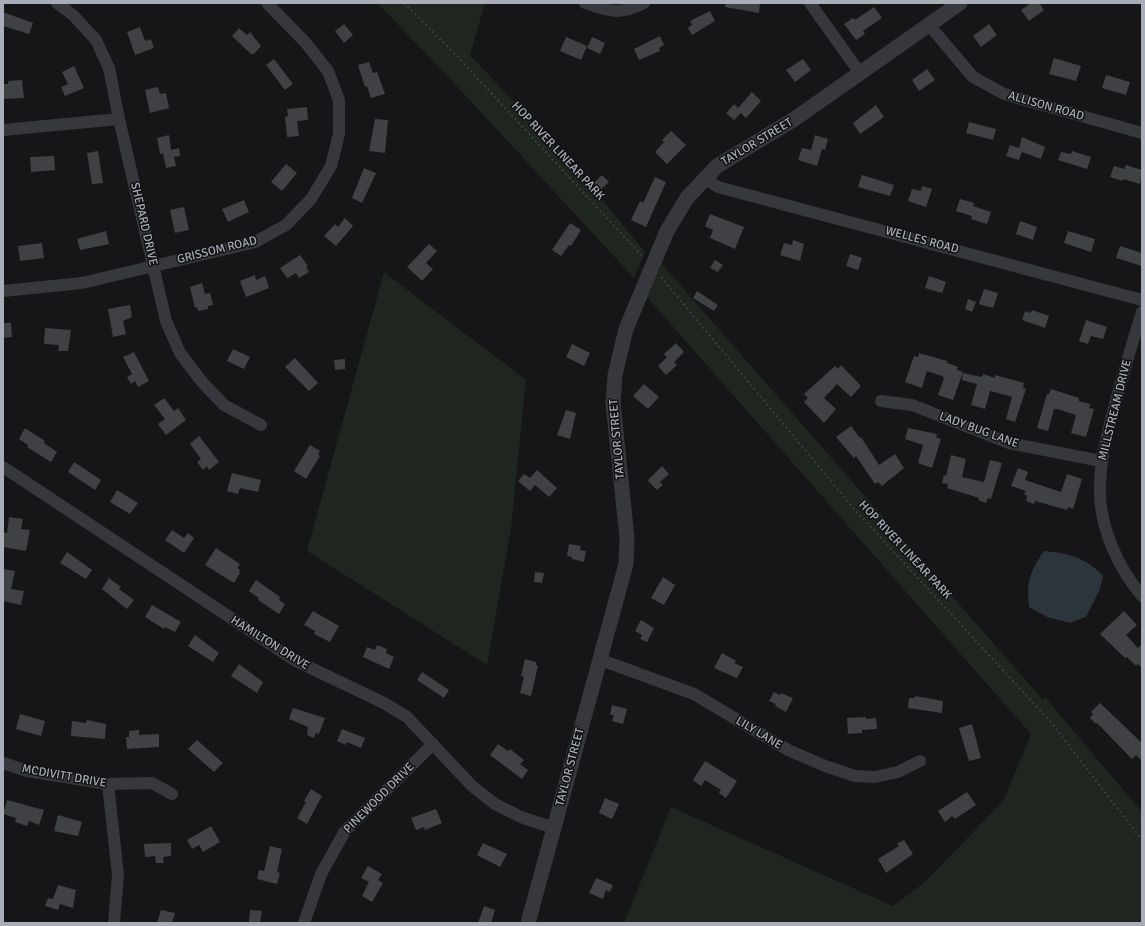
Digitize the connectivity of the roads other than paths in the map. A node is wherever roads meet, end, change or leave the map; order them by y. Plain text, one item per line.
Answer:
1 (57, 3) edge
2 (267, 3) edge
3 (585, 3) edge
4 (644, 3) edge
5 (810, 3) edge
6 (960, 3) edge
7 (929, 25) junction
8 (860, 73) junction
9 (119, 118) junction
10 (3, 130) edge
11 (1142, 133) edge
12 (704, 178) junction
13 (154, 265) junction
14 (3, 292) edge
15 (1142, 300) edge
16 (1142, 312) edge
17 (881, 401) dead end
18 (261, 425) dead end
19 (1101, 461) junction
20 (3, 468) edge
21 (1142, 596) edge
22 (601, 660) junction
23 (433, 744) junction
24 (920, 761) dead end
25 (3, 763) edge
26 (108, 784) junction
27 (172, 794) dead end
28 (554, 828) junction
29 (114, 923) edge
30 (304, 923) edge
31 (528, 923) edge

1 - 9 street, SHEPARD DRIVE
2 - 13 street, GRISSOM ROAD
3 - 4 street
5 - 8 street
6 - 7 street, TAYLOR STREET
7 - 8 street, TAYLOR STREET
7 - 11 street, ALLISON ROAD
8 - 12 street, TAYLOR STREET
9 - 10 street
9 - 13 street, SHEPARD DRIVE
12 - 15 street, WELLES ROAD
12 - 22 street, TAYLOR STREET
13 - 14 street, GRISSOM ROAD
13 - 18 street, SHEPARD DRIVE
16 - 19 street, MILLSTREAM DRIVE
17 - 19 street, LADY BUG LANE
19 - 21 street, MILLSTREAM DRIVE
20 - 23 street, HAMILTON DRIVE
22 - 24 street, LILY LANE
22 - 28 street, TAYLOR STREET
23 - 28 street, HAMILTON DRIVE
23 - 30 street, PINEWOOD DRIVE
25 - 26 street, MCDIVITT DRIVE
26 - 27 street, MCDIVITT DRIVE
26 - 29 street
28 - 31 street, TAYLOR STREET

